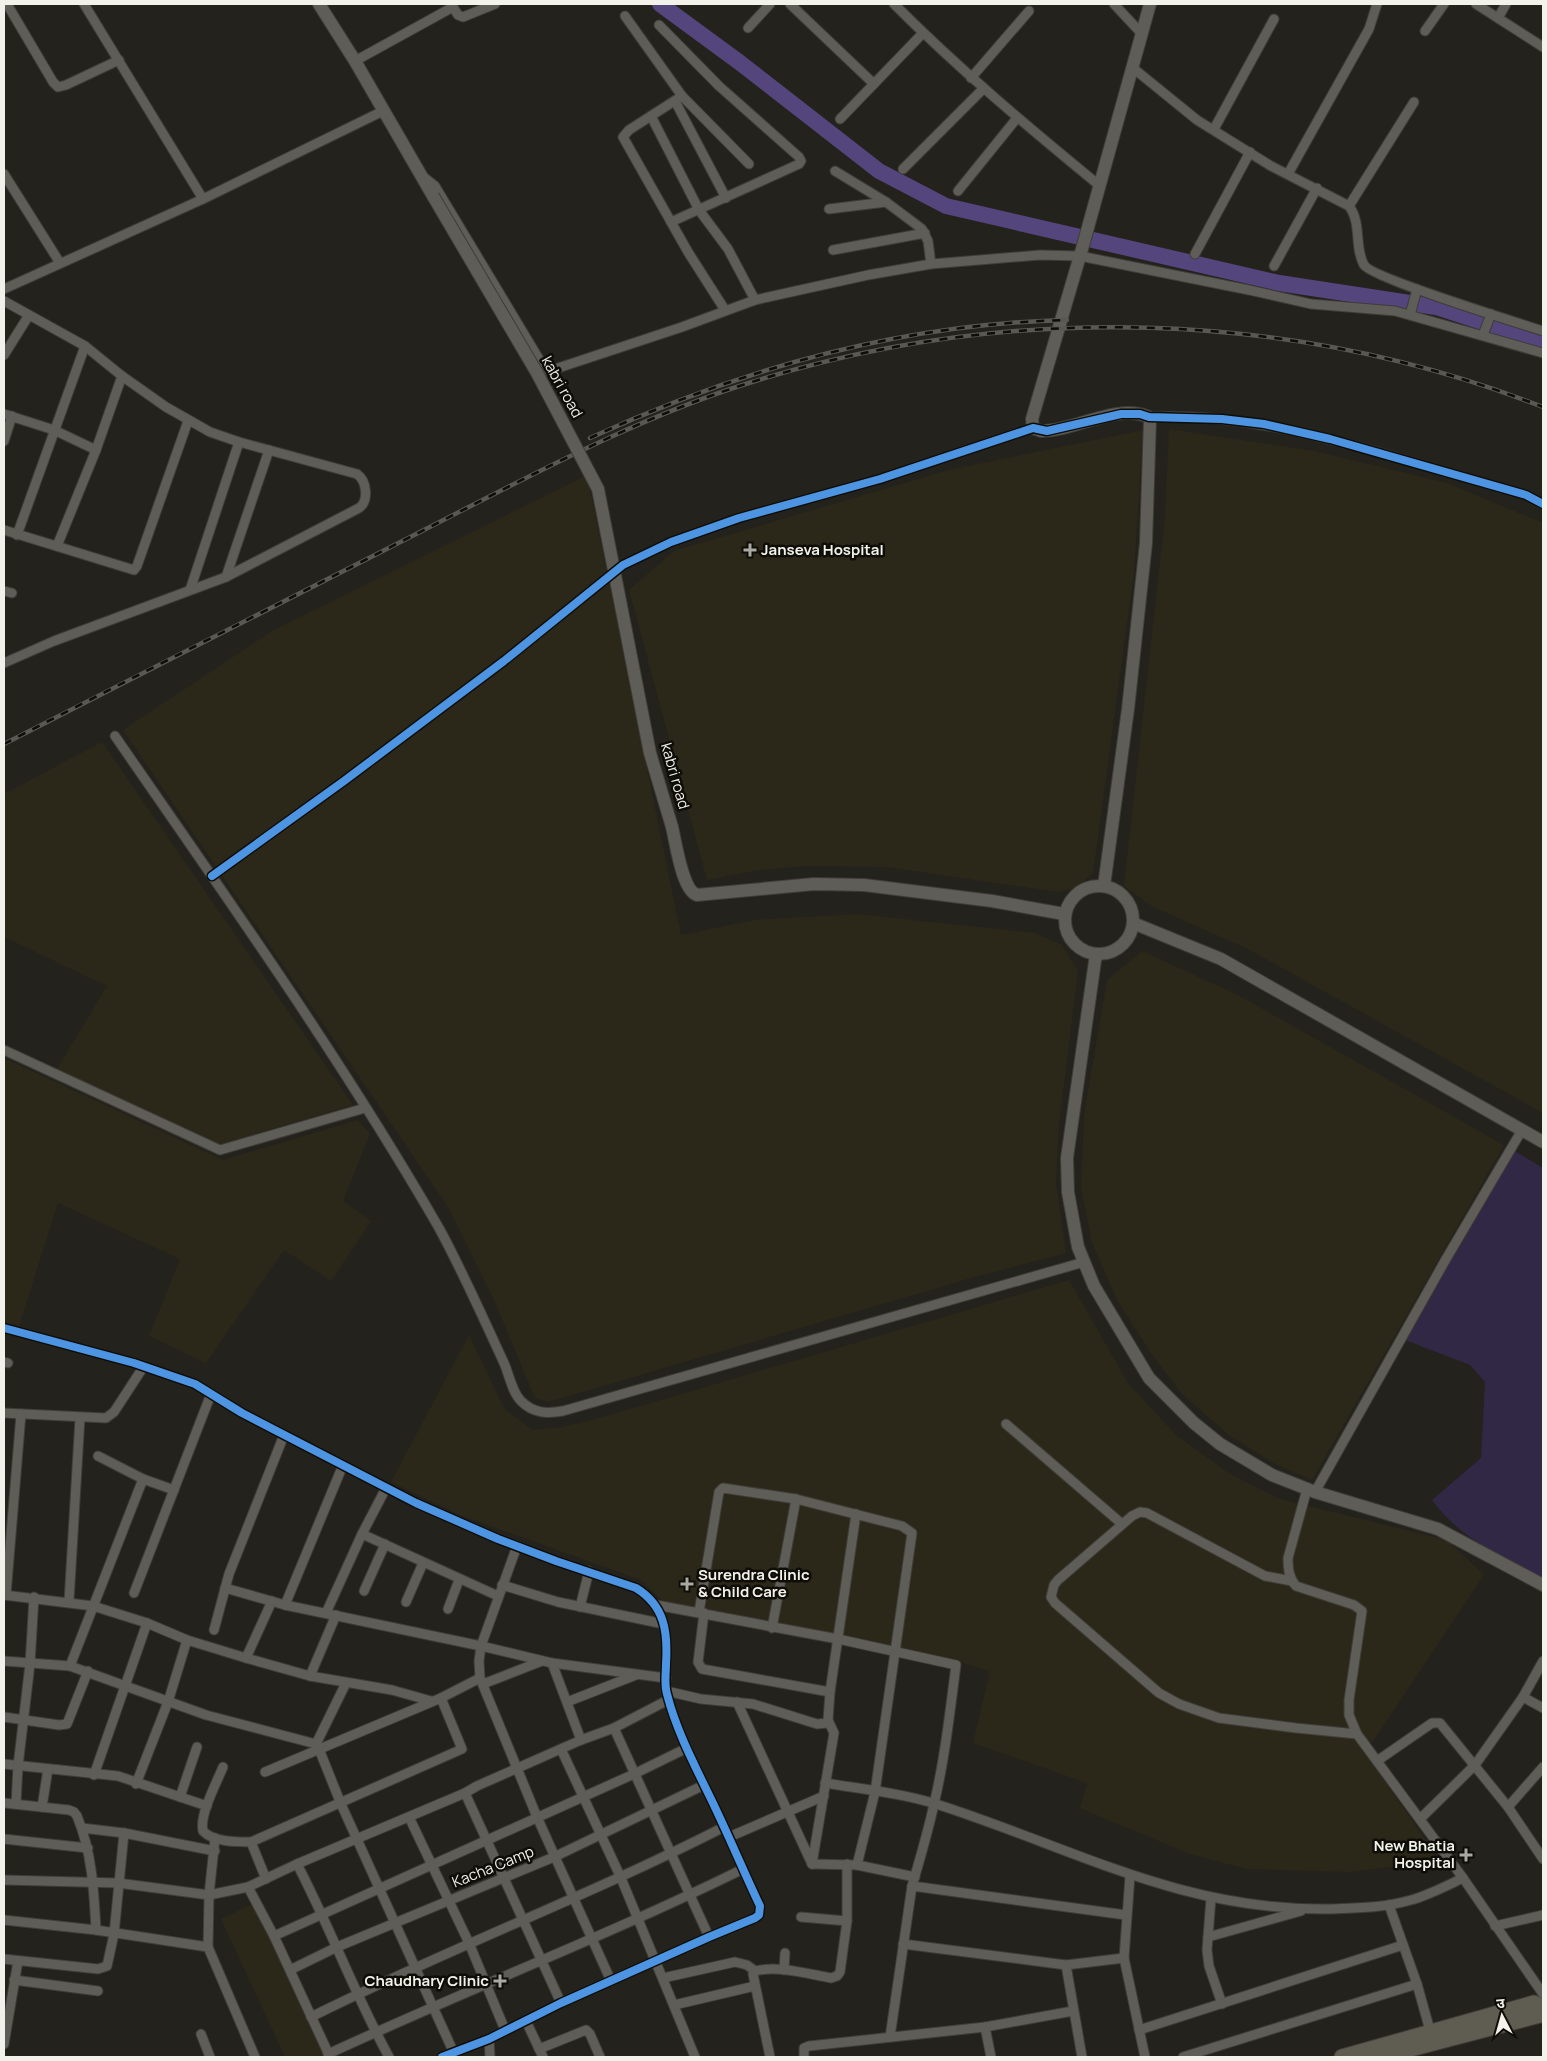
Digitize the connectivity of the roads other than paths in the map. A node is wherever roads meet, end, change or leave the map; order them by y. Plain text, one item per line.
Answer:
1 (6, 4) edge
2 (84, 4) edge
3 (319, 4) edge
4 (495, 4) edge
5 (770, 4) edge
6 (790, 4) edge
7 (894, 4) edge
8 (1114, 4) edge
9 (1150, 4) edge
10 (1377, 4) edge
11 (1444, 4) edge
12 (1476, 4) edge
13 (1506, 4) edge
14 (452, 5) edge
15 (1029, 11) dead end
16 (625, 16) dead end
17 (1498, 18) junction
18 (1274, 19) dead end
19 (659, 25) dead end
20 (748, 28) dead end
21 (1426, 31) dead end
22 (923, 33) junction
23 (1142, 34) junction
24 (1543, 47) edge
25 (119, 60) junction
26 (355, 61) junction
27 (1132, 68) junction
28 (971, 78) junction
29 (874, 84) junction
30 (983, 89) junction
31 (679, 98) junction
32 (1414, 102) dead end
33 (383, 111) junction
34 (651, 116) junction
35 (1018, 118) junction
36 (840, 120) dead end
37 (1214, 130) junction
38 (1250, 152) junction
39 (749, 164) dead end
40 (903, 169) dead end
41 (835, 171) dead end
42 (419, 173) junction
43 (4, 174) edge
44 (1288, 174) junction
45 (1100, 186) junction
46 (1317, 188) junction
47 (958, 191) dead end
48 (726, 198) junction
49 (204, 199) junction
50 (886, 202) junction
51 (1349, 206) junction
52 (830, 209) dead end
53 (699, 210) junction
54 (671, 222) junction
55 (925, 233) junction
56 (833, 250) dead end
57 (1081, 252) junction
58 (1195, 254) dead end
59 (60, 263) junction
60 (931, 264) junction
61 (1274, 266) dead end
62 (4, 289) edge
63 (1417, 289) junction
64 (755, 300) junction
65 (4, 301) edge
66 (724, 310) junction
67 (1491, 314) junction
68 (29, 315) junction
69 (1410, 315) junction
70 (1543, 331) edge
71 (1483, 335) junction
72 (85, 346) junction
73 (1543, 353) edge
74 (4, 356) edge
75 (122, 376) junction
76 (8, 415) edge
77 (1150, 417) junction
78 (188, 421) junction
79 (1033, 428) junction
80 (54, 430) junction
81 (4, 441) edge
82 (239, 442) junction
83 (96, 450) junction
84 (269, 450) junction
85 (1543, 504) edge
86 (4, 530) edge
87 (17, 535) junction
88 (57, 546) junction
89 (226, 577) junction
90 (190, 590) junction
91 (4, 664) edge
92 (115, 736) dead end
93 (212, 876) junction
94 (1104, 886) junction
95 (1064, 914) junction
96 (1133, 923) junction
97 (1096, 954) junction
98 (4, 1050) edge
99 (365, 1108) junction
100 (1522, 1130) junction
101 (1543, 1142) edge
102 (1084, 1262) junction
103 (4, 1328) edge
104 (144, 1366) junction
105 (211, 1394) junction
106 (4, 1413) edge
107 (22, 1414) junction
108 (80, 1418) junction
109 (1006, 1424) dead end
110 (284, 1435) junction
111 (98, 1456) dead end
112 (343, 1465) junction
113 (143, 1479) junction
114 (386, 1488) junction
115 (174, 1490) junction
116 (1311, 1490) junction
117 (796, 1500) junction
118 (856, 1514) junction
119 (1122, 1524) junction
120 (362, 1534) junction
121 (385, 1544) junction
122 (516, 1546) junction
123 (423, 1563) junction
124 (589, 1570) junction
125 (459, 1580) junction
126 (1292, 1581) junction
127 (1543, 1584) edge
128 (502, 1585) junction
129 (225, 1588) junction
130 (364, 1591) dead end
131 (134, 1593) dead end
132 (5, 1595) edge
133 (498, 1596) junction
134 (34, 1597) junction
135 (69, 1601) junction
136 (272, 1601) junction
137 (406, 1602) dead end
138 (285, 1605) junction
139 (656, 1605) junction
140 (93, 1606) junction
141 (580, 1607) junction
142 (448, 1609) dead end
143 (326, 1613) junction
144 (702, 1613) junction
145 (336, 1615) junction
146 (147, 1623) junction
147 (664, 1624) junction
148 (772, 1628) junction
149 (214, 1630) dead end
150 (838, 1639) junction
151 (187, 1640) junction
152 (481, 1646) junction
153 (894, 1651) junction
154 (246, 1658) junction
155 (4, 1661) edge
156 (542, 1661) junction
157 (1543, 1661) edge
158 (552, 1663) junction
159 (30, 1664) junction
160 (70, 1666) junction
161 (88, 1671) junction
162 (637, 1674) junction
163 (310, 1676) junction
164 (666, 1678) junction
165 (481, 1681) junction
166 (346, 1683) junction
167 (126, 1685) junction
168 (830, 1692) junction
169 (667, 1695) junction
170 (1523, 1697) junction
171 (441, 1698) junction
172 (431, 1701) junction
173 (168, 1702) junction
174 (567, 1702) junction
175 (737, 1702) junction
176 (1543, 1708) edge
177 (4, 1717) edge
178 (23, 1719) junction
179 (828, 1723) junction
180 (614, 1728) junction
181 (1358, 1734) junction
182 (581, 1740) junction
183 (197, 1747) dead end
184 (318, 1747) junction
185 (687, 1748) junction
186 (561, 1749) junction
187 (1377, 1761) junction
188 (4, 1764) edge
189 (1476, 1765) junction
190 (18, 1766) junction
191 (223, 1766) dead end
192 (48, 1769) junction
193 (517, 1769) junction
194 (265, 1772) dead end
195 (1541, 1773) edge
196 (94, 1774) junction
197 (634, 1774) junction
198 (824, 1783) junction
199 (136, 1784) junction
200 (704, 1785) junction
201 (874, 1792) junction
202 (465, 1793) junction
203 (824, 1796) junction
204 (180, 1797) junction
205 (583, 1797) junction
206 (4, 1803) edge
207 (16, 1804) junction
208 (341, 1804) junction
209 (935, 1804) junction
210 (207, 1806) junction
211 (1508, 1806) junction
212 (42, 1807) junction
213 (788, 1811) junction
214 (651, 1812) junction
215 (409, 1817) junction
216 (537, 1817) junction
217 (1420, 1819) junction
218 (724, 1827) junction
219 (82, 1828) junction
220 (124, 1833) junction
221 (600, 1836) junction
222 (729, 1837) junction
223 (4, 1838) edge
224 (215, 1838) junction
225 (358, 1839) junction
226 (488, 1839) junction
227 (250, 1842) junction
228 (88, 1848) junction
229 (215, 1851) junction
230 (672, 1854) junction
231 (554, 1856) junction
232 (1543, 1859) edge
233 (297, 1864) junction
234 (812, 1864) junction
235 (852, 1864) junction
236 (432, 1865) junction
237 (743, 1869) junction
238 (1130, 1876) junction
239 (505, 1878) junction
240 (621, 1878) junction
241 (1463, 1878) junction
242 (266, 1879) junction
243 (4, 1880) edge
244 (913, 1881) junction
245 (118, 1883) junction
246 (93, 1884) junction
247 (248, 1887) junction
248 (379, 1888) junction
249 (209, 1895) junction
250 (689, 1895) junction
251 (573, 1898) junction
252 (1211, 1898) junction
253 (448, 1900) junction
254 (1389, 1905) junction
255 (1308, 1909) junction
256 (323, 1914) junction
257 (1126, 1915) junction
258 (1543, 1915) edge
259 (801, 1917) dead end
260 (523, 1919) junction
261 (638, 1919) junction
262 (4, 1920) edge
263 (846, 1921) junction
264 (394, 1924) junction
265 (1496, 1926) junction
266 (96, 1930) junction
267 (114, 1934) junction
268 (274, 1936) junction
269 (709, 1937) junction
270 (1208, 1937) junction
271 (592, 1938) junction
272 (469, 1943) junction
273 (903, 1944) junction
274 (1403, 1945) junction
275 (208, 1947) junction
276 (337, 1947) junction
277 (785, 1953) dead end
278 (1124, 1958) junction
279 (4, 1959) edge
280 (542, 1960) junction
281 (656, 1960) junction
282 (18, 1961) junction
283 (1066, 1964) junction
284 (416, 1969) junction
285 (290, 1970) junction
286 (784, 1970) junction
287 (755, 1971) junction
288 (663, 1978) junction
289 (14, 1980) junction
290 (611, 1981) junction
291 (485, 1984) junction
292 (1417, 1984) junction
293 (755, 1986) junction
294 (98, 1991) dead end
295 (358, 1994) junction
296 (1543, 2002) edge
297 (561, 2004) junction
298 (1222, 2004) junction
299 (674, 2005) junction
300 (432, 2006) junction
301 (1073, 2011) junction
302 (312, 2017) junction
303 (526, 2020) junction
304 (985, 2027) junction
305 (505, 2030) junction
306 (1139, 2030) junction
307 (375, 2032) junction
308 (201, 2034) dead end
309 (890, 2037) junction
310 (1432, 2037) junction
311 (489, 2039) junction
312 (4, 2044) edge
313 (454, 2051) junction
314 (541, 2053) edge
315 (329, 2056) edge
316 (210, 2057) edge
317 (256, 2057) edge
318 (389, 2057) edge
319 (444, 2057) edge
320 (490, 2057) edge
321 (600, 2057) edge
322 (695, 2057) edge
323 (770, 2057) edge
324 (804, 2057) edge
325 (991, 2057) edge
326 (1082, 2057) edge
327 (1142, 2057) edge
328 (1183, 2057) edge
329 (1342, 2057) edge
330 (1380, 2057) edge

1 - 25 street
2 - 25 street
3 - 26 street, kabri road
4 - 14 street
5 - 20 street
6 - 29 street
7 - 22 street
8 - 23 street
9 - 23 street
10 - 44 street
11 - 21 street
12 - 17 street
13 - 17 street
14 - 26 street
15 - 28 street
16 - 31 street
17 - 24 street
18 - 37 street
19 - 48 street
22 - 28 street
22 - 29 street
23 - 27 street
25 - 49 street
26 - 33 street, kabri road
27 - 37 street
27 - 45 street
28 - 30 street
29 - 36 street
30 - 35 street
30 - 40 street
31 - 34 street
31 - 39 street
31 - 48 street
32 - 51 street
33 - 42 street, kabri road
33 - 49 street
34 - 53 street
34 - 54 street
35 - 45 street
35 - 47 street
37 - 38 street
38 - 44 street
38 - 58 street
41 - 50 street
42 - 66 street
42 - 95 street, kabri road, bridge
43 - 59 street
44 - 46 street
45 - 57 street
46 - 51 street
46 - 61 street
48 - 53 street
49 - 59 street
50 - 52 street
50 - 55 street
51 - 63 street
53 - 54 street
53 - 64 street
54 - 66 street
55 - 56 street
55 - 60 street
57 - 60 street
57 - 69 street
57 - 79 street
59 - 62 street
60 - 64 street
63 - 67 street
63 - 69 street
64 - 66 street
65 - 68 street
67 - 70 street
67 - 71 street
68 - 72 street
68 - 74 street
69 - 71 street
71 - 73 street
72 - 75 street
72 - 80 street
75 - 78 street
75 - 83 street
76 - 80 street
76 - 81 street
77 - 79 street
77 - 85 street
77 - 94 street
78 - 82 street
78 - 88 street
79 - 93 street
80 - 83 street
80 - 87 street
82 - 84 street
82 - 90 street
83 - 88 street
84 - 89 street
84 - 89 street
86 - 87 street
87 - 88 street
89 - 90 street
90 - 91 street
92 - 93 street
93 - 99 street
94 - 95 street
94 - 96 street
95 - 97 street
96 - 97 street
96 - 100 street
97 - 102 street
98 - 99 street
99 - 102 street
100 - 101 street
100 - 116 street
102 - 116 street
103 - 104 street
104 - 105 street
104 - 108 street
105 - 110 street
105 - 115 street
106 - 107 street
107 - 108 street
107 - 132 street
108 - 135 street
109 - 119 street
110 - 112 street
110 - 129 street
111 - 113 street
112 - 114 street
112 - 138 street
113 - 115 street
113 - 140 street
114 - 120 street
114 - 122 street
115 - 131 street
116 - 126 street
116 - 127 street
117 - 118 street
117 - 144 street
117 - 148 street
118 - 150 street
118 - 153 street
119 - 126 street
119 - 181 street
120 - 121 street
120 - 143 street
121 - 123 street
121 - 130 street
122 - 124 street
122 - 128 street
123 - 125 street
123 - 137 street
124 - 139 street
124 - 141 street
125 - 133 street
125 - 142 street
126 - 181 street
128 - 133 street
128 - 141 street
129 - 136 street
129 - 149 street
132 - 134 street
133 - 152 street
134 - 135 street
134 - 159 street
135 - 140 street
136 - 138 street
136 - 154 street
138 - 143 street
139 - 144 street
139 - 147 street
140 - 146 street
140 - 160 street
141 - 147 street
143 - 145 street
144 - 148 street
144 - 168 street
145 - 152 street
145 - 163 street
146 - 151 street
146 - 167 street
147 - 164 street
148 - 150 street
150 - 153 street
150 - 168 street
151 - 154 street
151 - 173 street
152 - 156 street
152 - 165 street
153 - 201 street
153 - 209 street
154 - 163 street
155 - 159 street
156 - 158 street
156 - 165 street
157 - 170 street
158 - 162 street
158 - 174 street
159 - 160 street
159 - 178 street
160 - 161 street
161 - 167 street
161 - 178 street
162 - 164 street
162 - 174 street
163 - 166 street
164 - 169 street
165 - 171 street
165 - 193 street
166 - 172 street
166 - 184 street
167 - 173 street
167 - 196 street
168 - 179 street
169 - 175 street
169 - 180 street
169 - 185 street
170 - 176 street
170 - 189 street
171 - 172 street
171 - 208 street
172 - 184 street
173 - 184 street
173 - 199 street
174 - 182 street
175 - 179 street
175 - 213 street
177 - 178 street
178 - 190 street
179 - 198 street
180 - 182 street
180 - 197 street
181 - 187 street
182 - 186 street
183 - 204 street
184 - 194 street
184 - 208 street
185 - 197 street
185 - 200 street
186 - 193 street
186 - 205 street
187 - 189 street
187 - 217 street
188 - 190 street
189 - 211 street
189 - 217 street
190 - 192 street
190 - 207 street
191 - 210 street
192 - 196 street
192 - 212 street
193 - 202 street
193 - 216 street
195 - 211 street
196 - 199 street
197 - 205 street
197 - 214 street
198 - 201 street
198 - 203 street
199 - 204 street
200 - 214 street, Kacha Camp
200 - 218 street
201 - 209 street
201 - 235 street
202 - 215 street
202 - 226 street
203 - 213 street
203 - 234 street
204 - 210 street
205 - 216 street
205 - 221 street
206 - 207 street
207 - 212 street
208 - 225 street
208 - 227 street
209 - 238 street
209 - 244 street
210 - 224 street
211 - 232 street
212 - 219 street
213 - 222 street
213 - 234 street
214 - 221 street, Kacha Camp
214 - 230 street
215 - 225 street
215 - 236 street
216 - 226 street
216 - 231 street
217 - 241 street
218 - 222 street
218 - 230 street
219 - 220 street
219 - 228 street
220 - 229 street
220 - 245 street
221 - 231 street, Kacha Camp
221 - 240 street
222 - 237 street
223 - 228 street
224 - 227 street
224 - 229 street
225 - 233 street
225 - 248 street
226 - 236 street
226 - 239 street
227 - 242 street
228 - 246 street
229 - 249 street
230 - 240 street
230 - 250 street
231 - 239 street, Kacha Camp
231 - 251 street
233 - 242 street
233 - 256 street
234 - 235 street
235 - 244 street
235 - 263 street
236 - 248 street
236 - 253 street
237 - 250 street
237 - 269 street
238 - 252 street
238 - 257 street
239 - 253 street, Kacha Camp
239 - 260 street
240 - 251 street
240 - 261 street
241 - 254 street
241 - 265 street
242 - 247 street
243 - 246 street
244 - 257 street
244 - 273 street
245 - 246 street
245 - 249 street
245 - 267 street
246 - 266 street
247 - 249 street
247 - 268 street
248 - 256 street
248 - 264 street
249 - 275 street
250 - 261 street
250 - 269 street
251 - 260 street
251 - 271 street
252 - 255 street
252 - 270 street
253 - 264 street, Kacha Camp
253 - 272 street
254 - 255 street
254 - 274 street
255 - 270 street
256 - 268 street
256 - 276 street
257 - 278 street
258 - 265 street
259 - 263 street
260 - 272 street
260 - 280 street
261 - 271 street
261 - 281 street
262 - 266 street
263 - 286 street
264 - 276 street, Kacha Camp
264 - 284 street
265 - 296 street
266 - 267 street
267 - 275 street
267 - 282 street
268 - 285 street
269 - 281 street
270 - 298 street
271 - 280 street
271 - 290 street
272 - 284 street
272 - 291 street
273 - 283 street
273 - 309 street
274 - 292 street
274 - 298 street
275 - 317 street
276 - 285 street, Kacha Camp
276 - 295 street
277 - 286 street
278 - 283 street
278 - 306 street
279 - 282 street
280 - 291 street
280 - 297 street
281 - 288 street
281 - 290 street
282 - 289 street
283 - 301 street
284 - 295 street
284 - 300 street
285 - 302 street
286 - 287 street
287 - 288 street
287 - 293 street
288 - 299 street
289 - 294 street
289 - 312 street
290 - 297 street
291 - 300 street
291 - 305 street
292 - 310 street
292 - 328 street
293 - 299 street
293 - 323 street
295 - 302 street
295 - 307 street
296 - 310 main road
297 - 303 street
298 - 306 street
299 - 322 street
300 - 307 street
300 - 313 street
301 - 304 street
301 - 326 street
302 - 315 street
303 - 305 street
303 - 314 street
304 - 309 street
304 - 325 street
305 - 311 street
306 - 327 street
307 - 315 street
307 - 318 street
308 - 316 street
309 - 324 street
310 - 329 main road
310 - 330 main road
311 - 313 street
311 - 320 street
313 - 319 street
314 - 321 street

